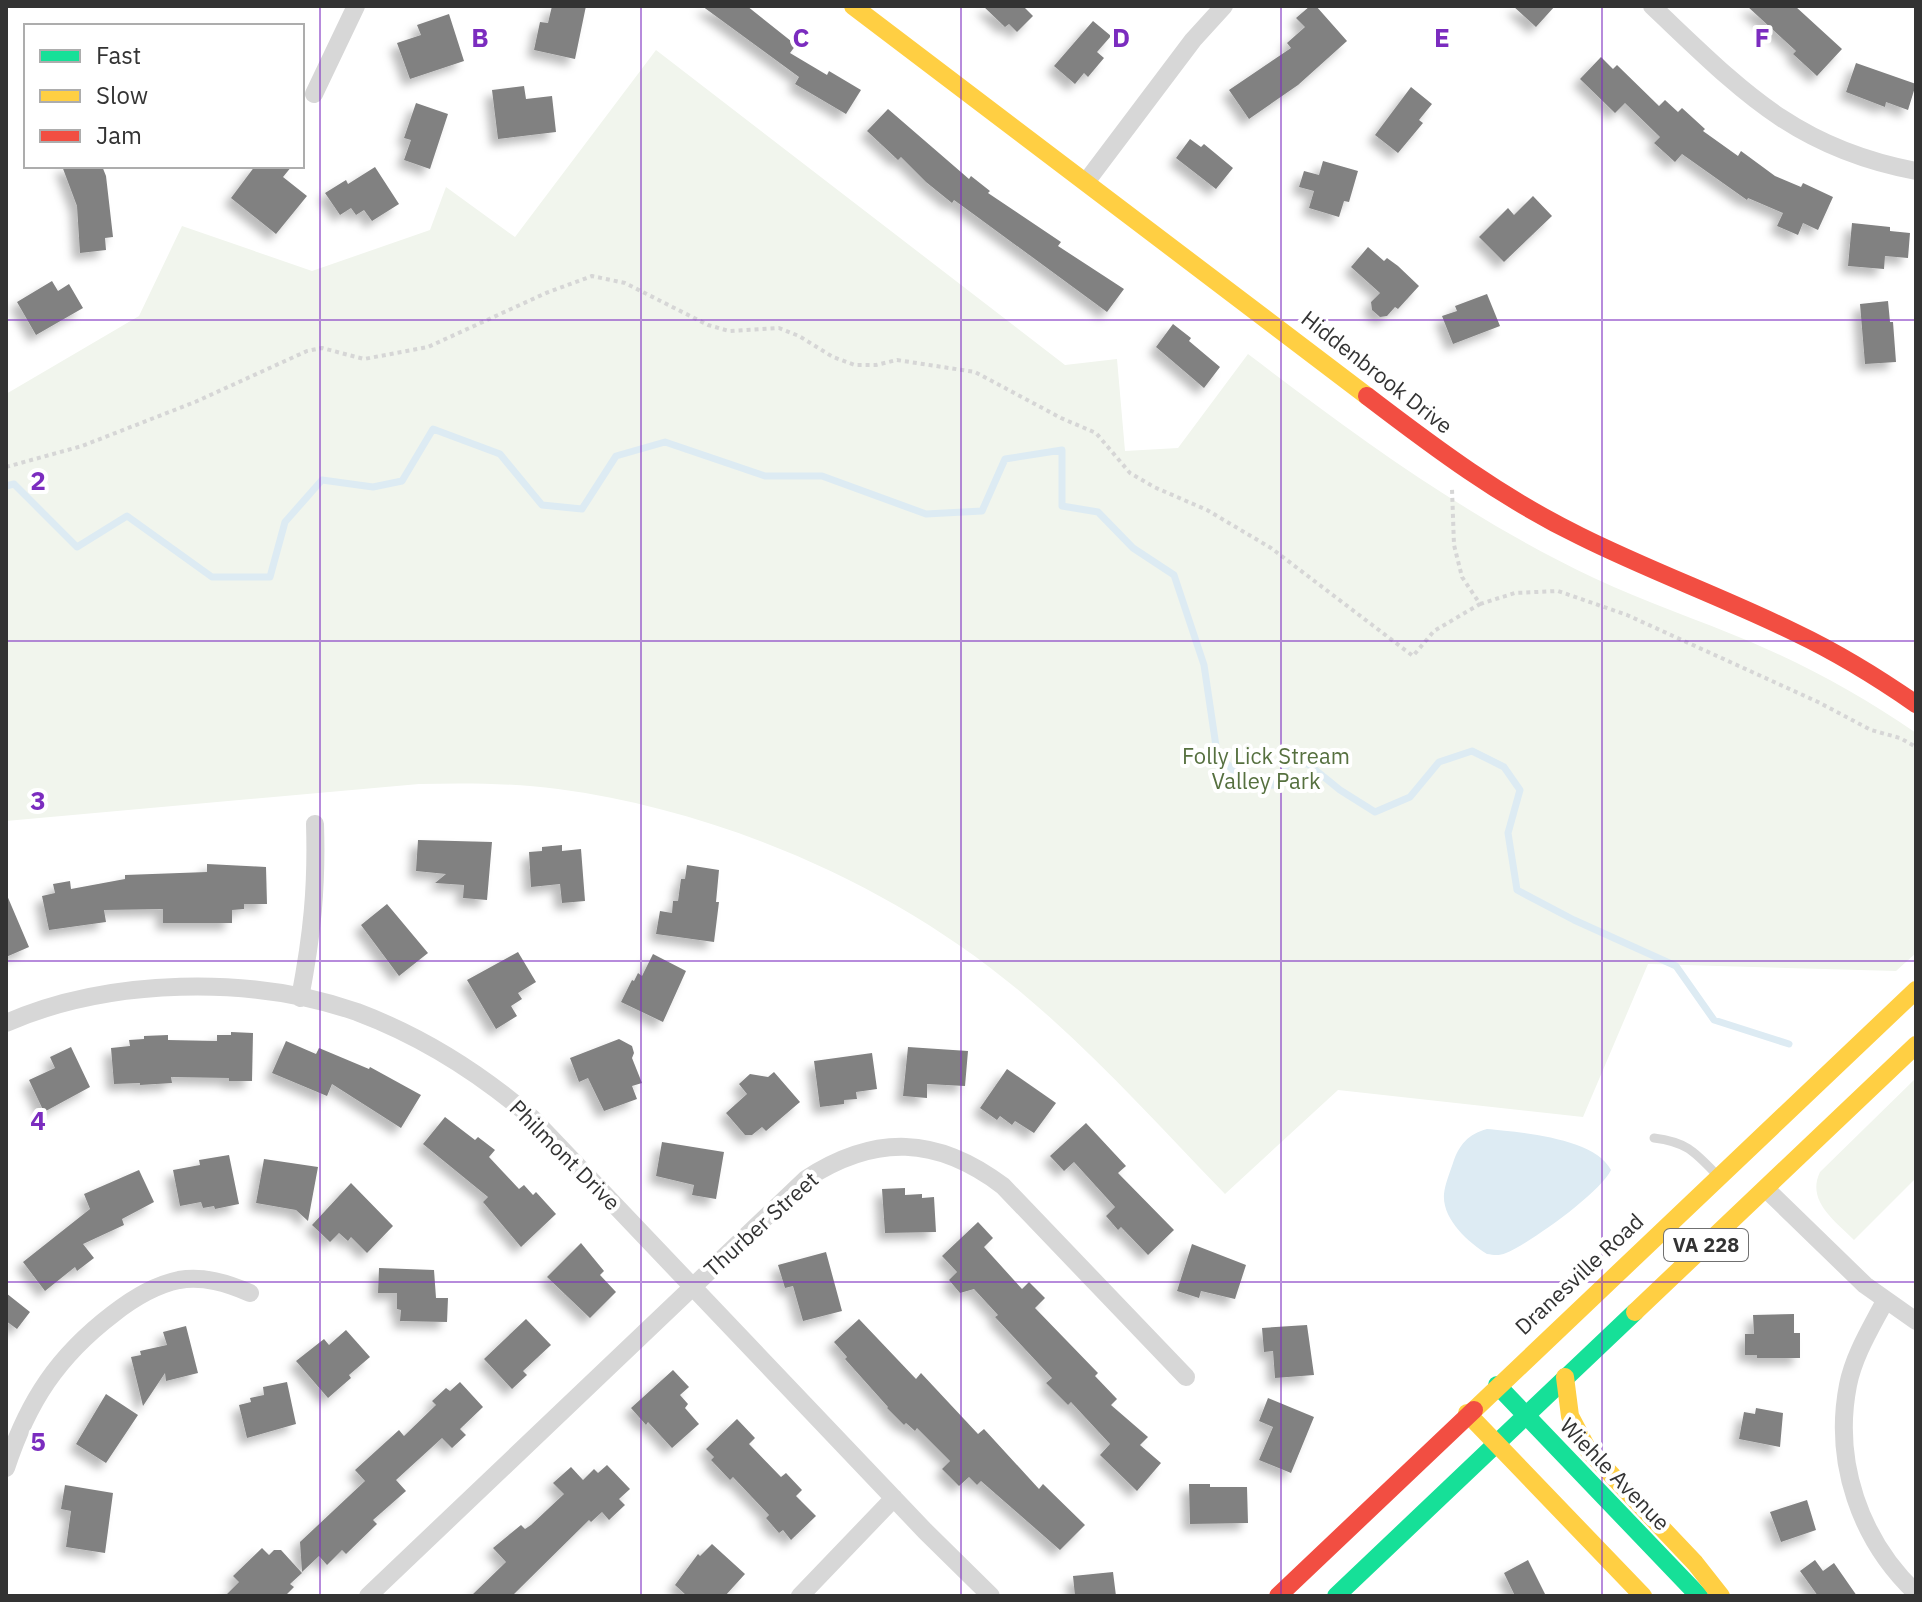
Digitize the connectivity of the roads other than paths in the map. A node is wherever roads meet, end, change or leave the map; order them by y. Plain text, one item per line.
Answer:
1 (356, 6) edge
2 (853, 6) edge
3 (1224, 6) edge
4 (1652, 6) edge
5 (314, 94) dead end
6 (1916, 171) edge
7 (1086, 182) junction
8 (1916, 704) edge
9 (315, 824) dead end
10 (1916, 990) edge
11 (300, 998) junction
12 (6, 1023) edge
13 (1916, 1045) edge
14 (1654, 1138) dead end
15 (1718, 1176) junction
16 (1766, 1189) junction
17 (692, 1286) junction
18 (250, 1293) dead end
19 (1885, 1301) junction
20 (1916, 1321) edge
21 (1186, 1377) dead end
22 (1565, 1377) junction
23 (1497, 1385) junction
24 (1467, 1413) junction
25 (1526, 1414) junction
26 (1496, 1443) junction
27 (6, 1468) edge
28 (894, 1498) junction
29 (1916, 1593) edge
30 (368, 1596) edge
31 (800, 1596) edge
32 (991, 1596) edge
33 (1278, 1596) edge
34 (1336, 1596) edge
35 (1643, 1596) edge
36 (1699, 1596) edge
37 (1721, 1596) edge

1 - 5 street
2 - 7 main road, Hiddenbrook Drive
3 - 7 street
4 - 6 street
7 - 8 main road, Hiddenbrook Drive
9 - 11 street
10 - 15 main road, Dranesville Road / VA 228
11 - 12 street, Philmont Drive
11 - 17 street, Philmont Drive
13 - 16 main road, VA 228
14 - 15 lane
15 - 23 main road, Dranesville Road / VA 228
16 - 19 street
16 - 22 main road, VA 228
17 - 21 street, Thurber Street
17 - 28 street, Philmont Drive
17 - 30 street, Thurber Street
18 - 27 street
19 - 20 street
19 - 29 street
22 - 25 main road, VA 228
22 - 37 main road
23 - 24 main road, Dranesville Road / VA 228
23 - 25 main road, Wiehle Avenue
24 - 26 main road
24 - 33 main road, Dranesville Road / VA 228
25 - 26 main road, VA 228
25 - 36 main road, Wiehle Avenue
26 - 34 main road, VA 228
26 - 35 main road
28 - 31 street
28 - 32 street, Philmont Drive

